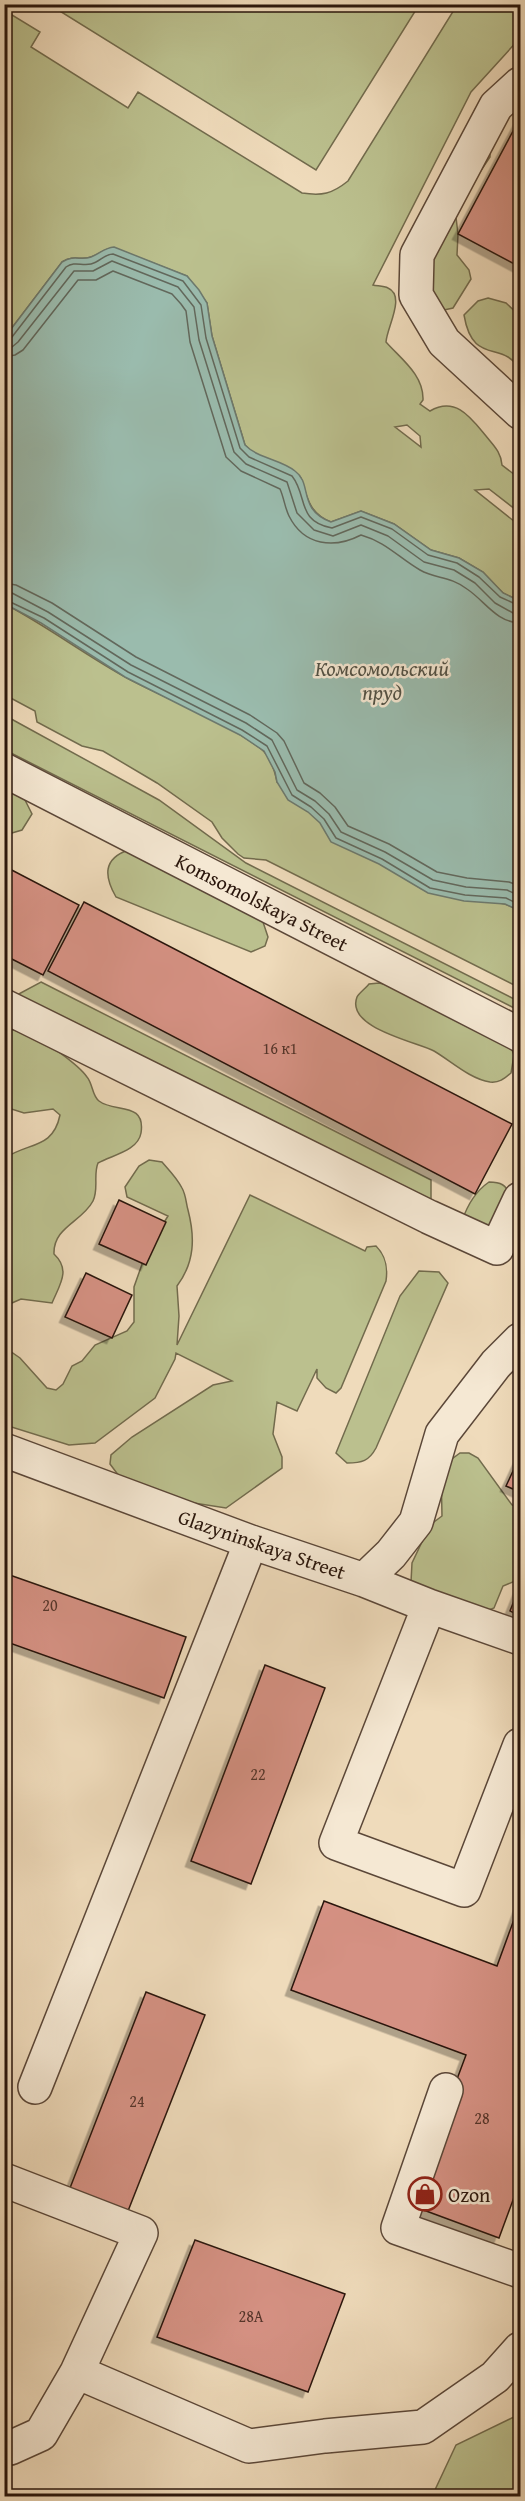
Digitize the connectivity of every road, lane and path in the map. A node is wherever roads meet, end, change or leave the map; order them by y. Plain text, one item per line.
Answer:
1 (520, 84) edge
2 (520, 412) edge
3 (4, 770) edge
4 (4, 1006) edge
5 (520, 1035) edge
6 (520, 1199) edge
7 (520, 1340) edge
8 (4, 1450) edge
9 (251, 1542) junction
10 (364, 1580) junction
11 (429, 1606) junction
12 (520, 1638) edge
13 (520, 1745) edge
14 (35, 2087) dead end
15 (446, 2090) dead end
16 (4, 2180) edge
17 (520, 2271) edge
18 (520, 2349) edge
19 (77, 2372) junction
20 (4, 2448) edge

1 - 2 street
3 - 5 street, Komsomolskaya Street
4 - 6 street
7 - 10 street
8 - 9 street, Glazyninskaya Street
9 - 10 street, Glazyninskaya Street
9 - 14 street
10 - 11 street, Glazyninskaya Street
11 - 12 street, Glazyninskaya Street
11 - 13 street
15 - 17 street
16 - 19 street
18 - 19 street
19 - 20 street

